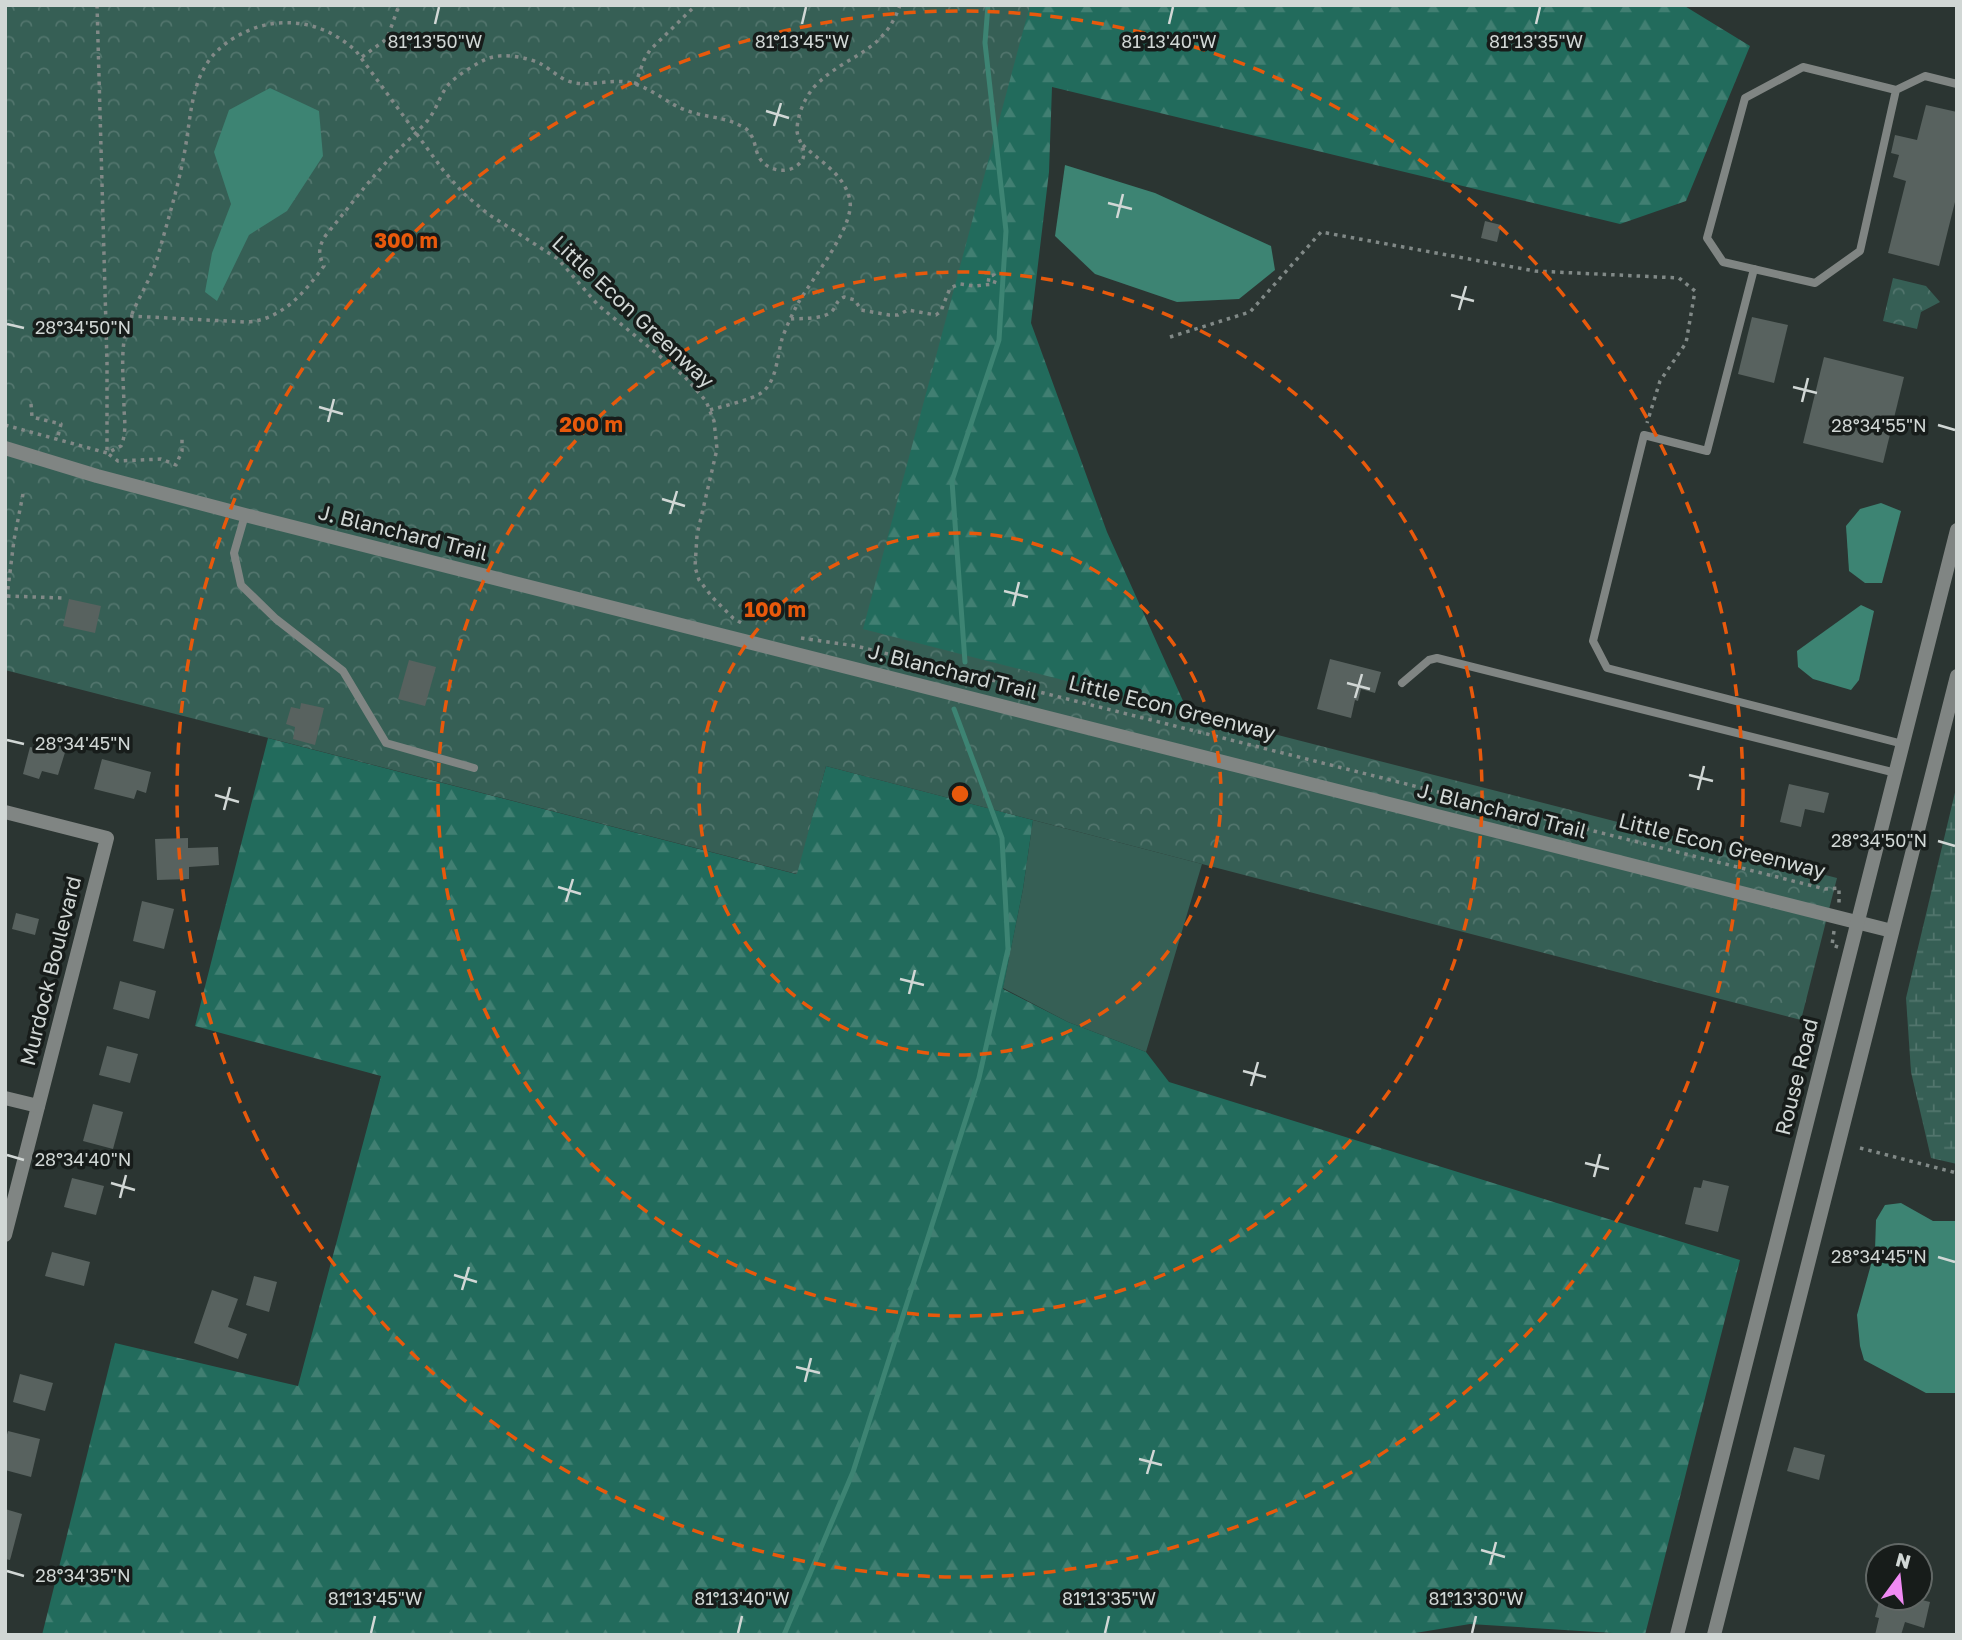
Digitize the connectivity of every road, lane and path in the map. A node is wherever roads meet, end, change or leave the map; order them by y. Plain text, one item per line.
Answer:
1 (97, 5) edge
2 (399, 5) edge
3 (696, 5) edge
4 (900, 5) edge
5 (362, 57) junction
6 (1957, 84) edge
7 (635, 85) junction
8 (1896, 90) junction
9 (416, 133) junction
10 (803, 145) junction
11 (1754, 269) junction
12 (988, 285) dead end
13 (130, 316) junction
14 (792, 319) junction
15 (1170, 337) dead end
16 (31, 404) dead end
17 (710, 410) junction
18 (5, 425) edge
19 (1644, 435) junction
20 (182, 437) dead end
21 (57, 440) junction
22 (5, 449) edge
23 (107, 453) junction
24 (23, 494) dead end
25 (245, 515) junction
26 (1957, 530) edge
27 (6, 596) edge
28 (62, 598) dead end
29 (753, 628) dead end
30 (797, 638) dead end
31 (1957, 676) edge
32 (1402, 683) dead end
33 (1903, 744) junction
34 (474, 768) dead end
35 (1896, 773) junction
36 (5, 812) edge
37 (1840, 894) dead end
38 (1857, 922) junction
39 (1892, 931) junction
40 (5, 1098) edge
41 (38, 1107) junction
42 (1860, 1148) dead end
43 (1957, 1173) edge
44 (5, 1235) edge
45 (1677, 1635) edge
46 (1714, 1635) edge

1 - 23 path
2 - 5 path
3 - 7 path
4 - 10 path
5 - 9 path, Little Econ Greenway
5 - 13 path, Little Econ Greenway
6 - 8 lane
7 - 9 path
7 - 10 path
8 - 11 lane
8 - 11 lane
9 - 13 path
9 - 17 path, Little Econ Greenway
10 - 14 path
11 - 19 lane
12 - 14 path
13 - 23 path, Little Econ Greenway
14 - 17 path
15 - 19 path
16 - 21 path
17 - 29 path, Little Econ Greenway
18 - 21 path
19 - 33 lane
20 - 23 path
21 - 23 path
22 - 25 street, J. Blanchard Trail
24 - 27 path
25 - 34 lane
25 - 38 street, J. Blanchard Trail
26 - 33 street, Rouse Road
27 - 28 path
30 - 37 path, Little Econ Greenway
31 - 39 street
32 - 35 lane
33 - 35 street, Rouse Road
35 - 38 street, Rouse Road
36 - 41 street, Murdock Boulevard
38 - 39 street, J. Blanchard Trail
38 - 45 street, Rouse Road
39 - 46 street
40 - 41 street
41 - 44 street, Murdock Boulevard
42 - 43 path

